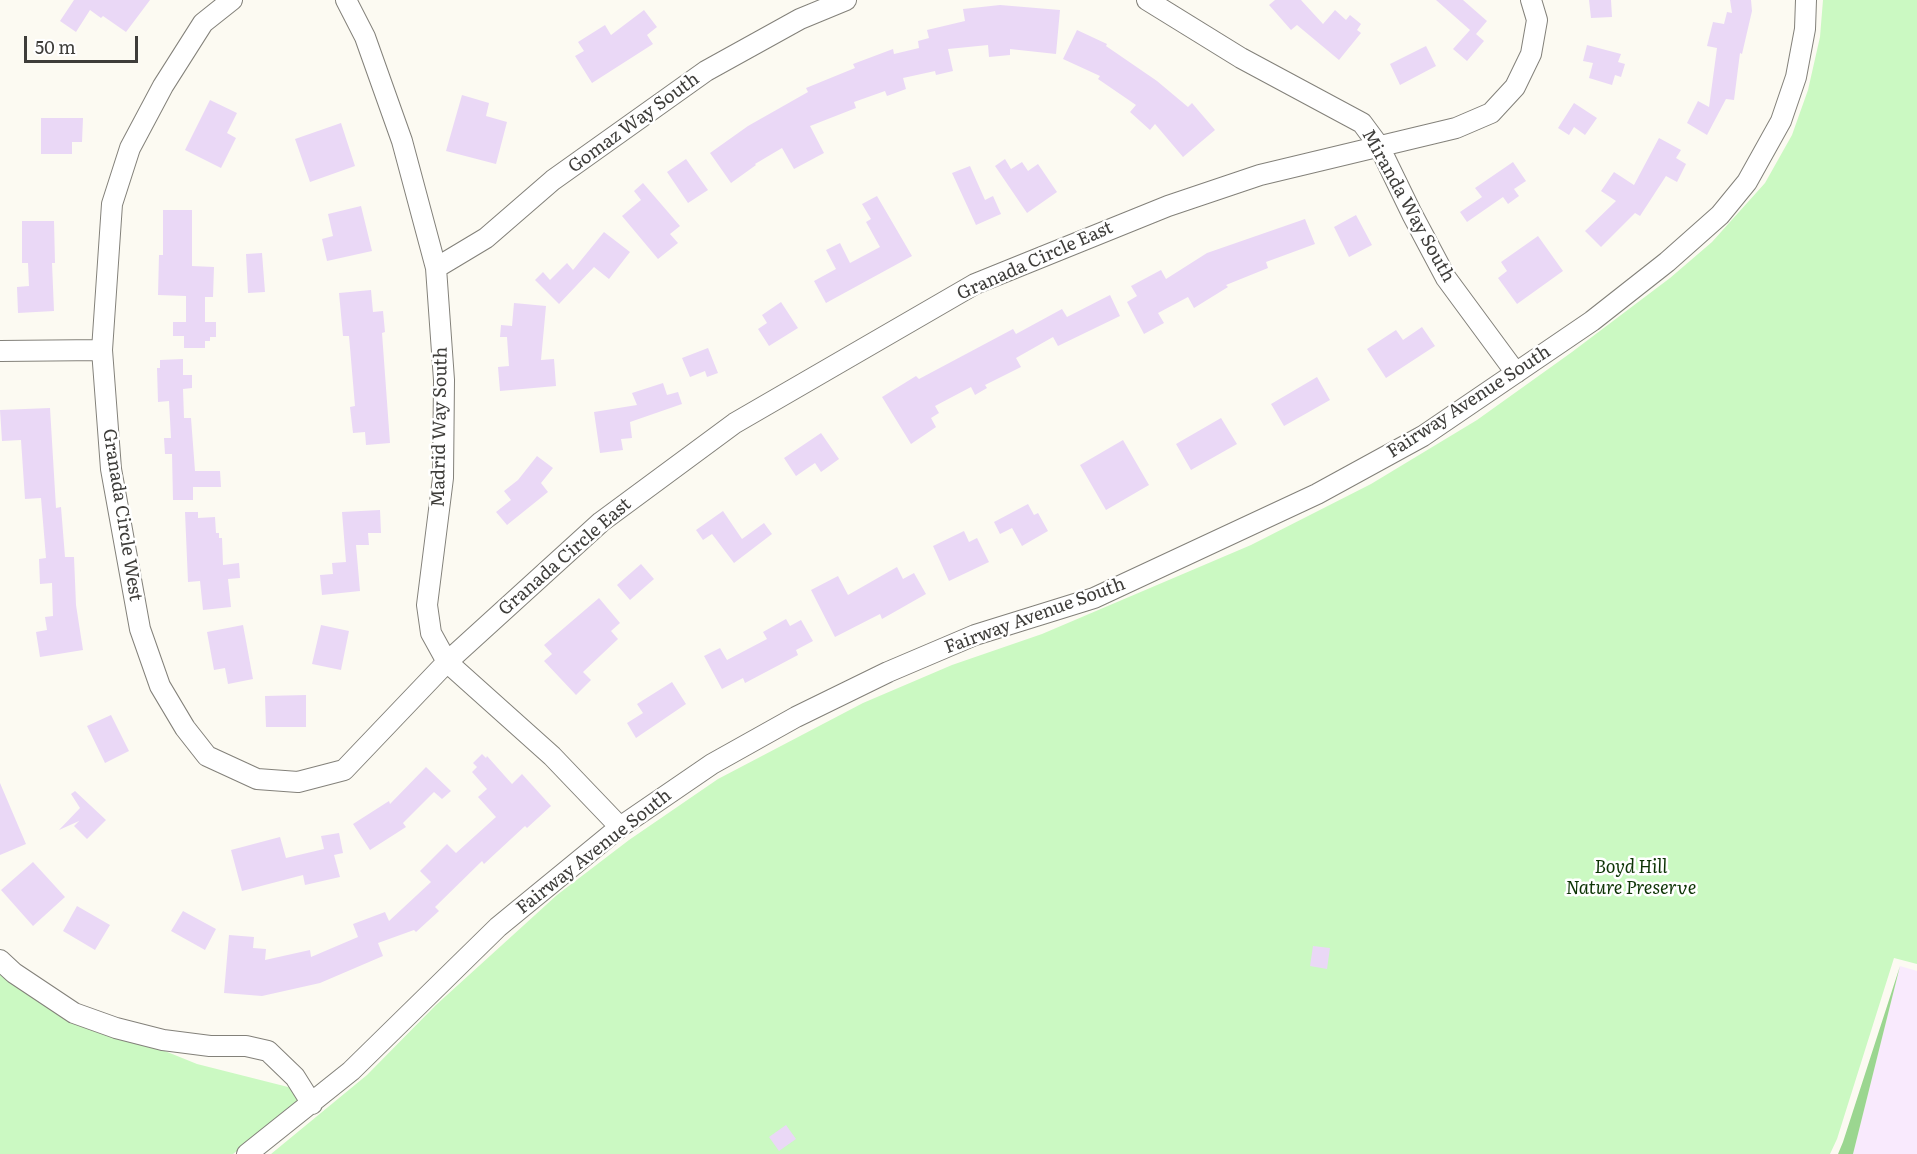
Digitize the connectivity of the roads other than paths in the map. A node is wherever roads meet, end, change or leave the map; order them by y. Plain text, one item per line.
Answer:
1 (232, 0) edge
2 (346, 0) edge
3 (846, 0) edge
4 (1147, 0) edge
5 (1532, 0) edge
6 (1806, 0) edge
7 (1379, 146) junction
8 (436, 268) junction
9 (102, 350) junction
10 (0, 351) edge
11 (1516, 373) junction
12 (447, 662) junction
13 (620, 827) junction
14 (0, 960) edge
15 (312, 1104) junction
16 (247, 1154) edge

1 - 9 street, Granada Circle West
2 - 8 street, Madrid Way South
3 - 8 street, Gomaz Way South
4 - 7 street, Miranda Way South
5 - 7 street, Granada Circle East
6 - 11 street, Fairway Avenue South
7 - 11 street, Miranda Way South
7 - 12 street, Granada Circle East
8 - 12 street, Madrid Way South
9 - 10 street
9 - 12 street, Granada Circle West
11 - 13 street, Fairway Avenue South
12 - 13 street, Madrid Way South
13 - 15 street, Fairway Avenue South
14 - 15 street
15 - 16 street, Fairway Avenue South

